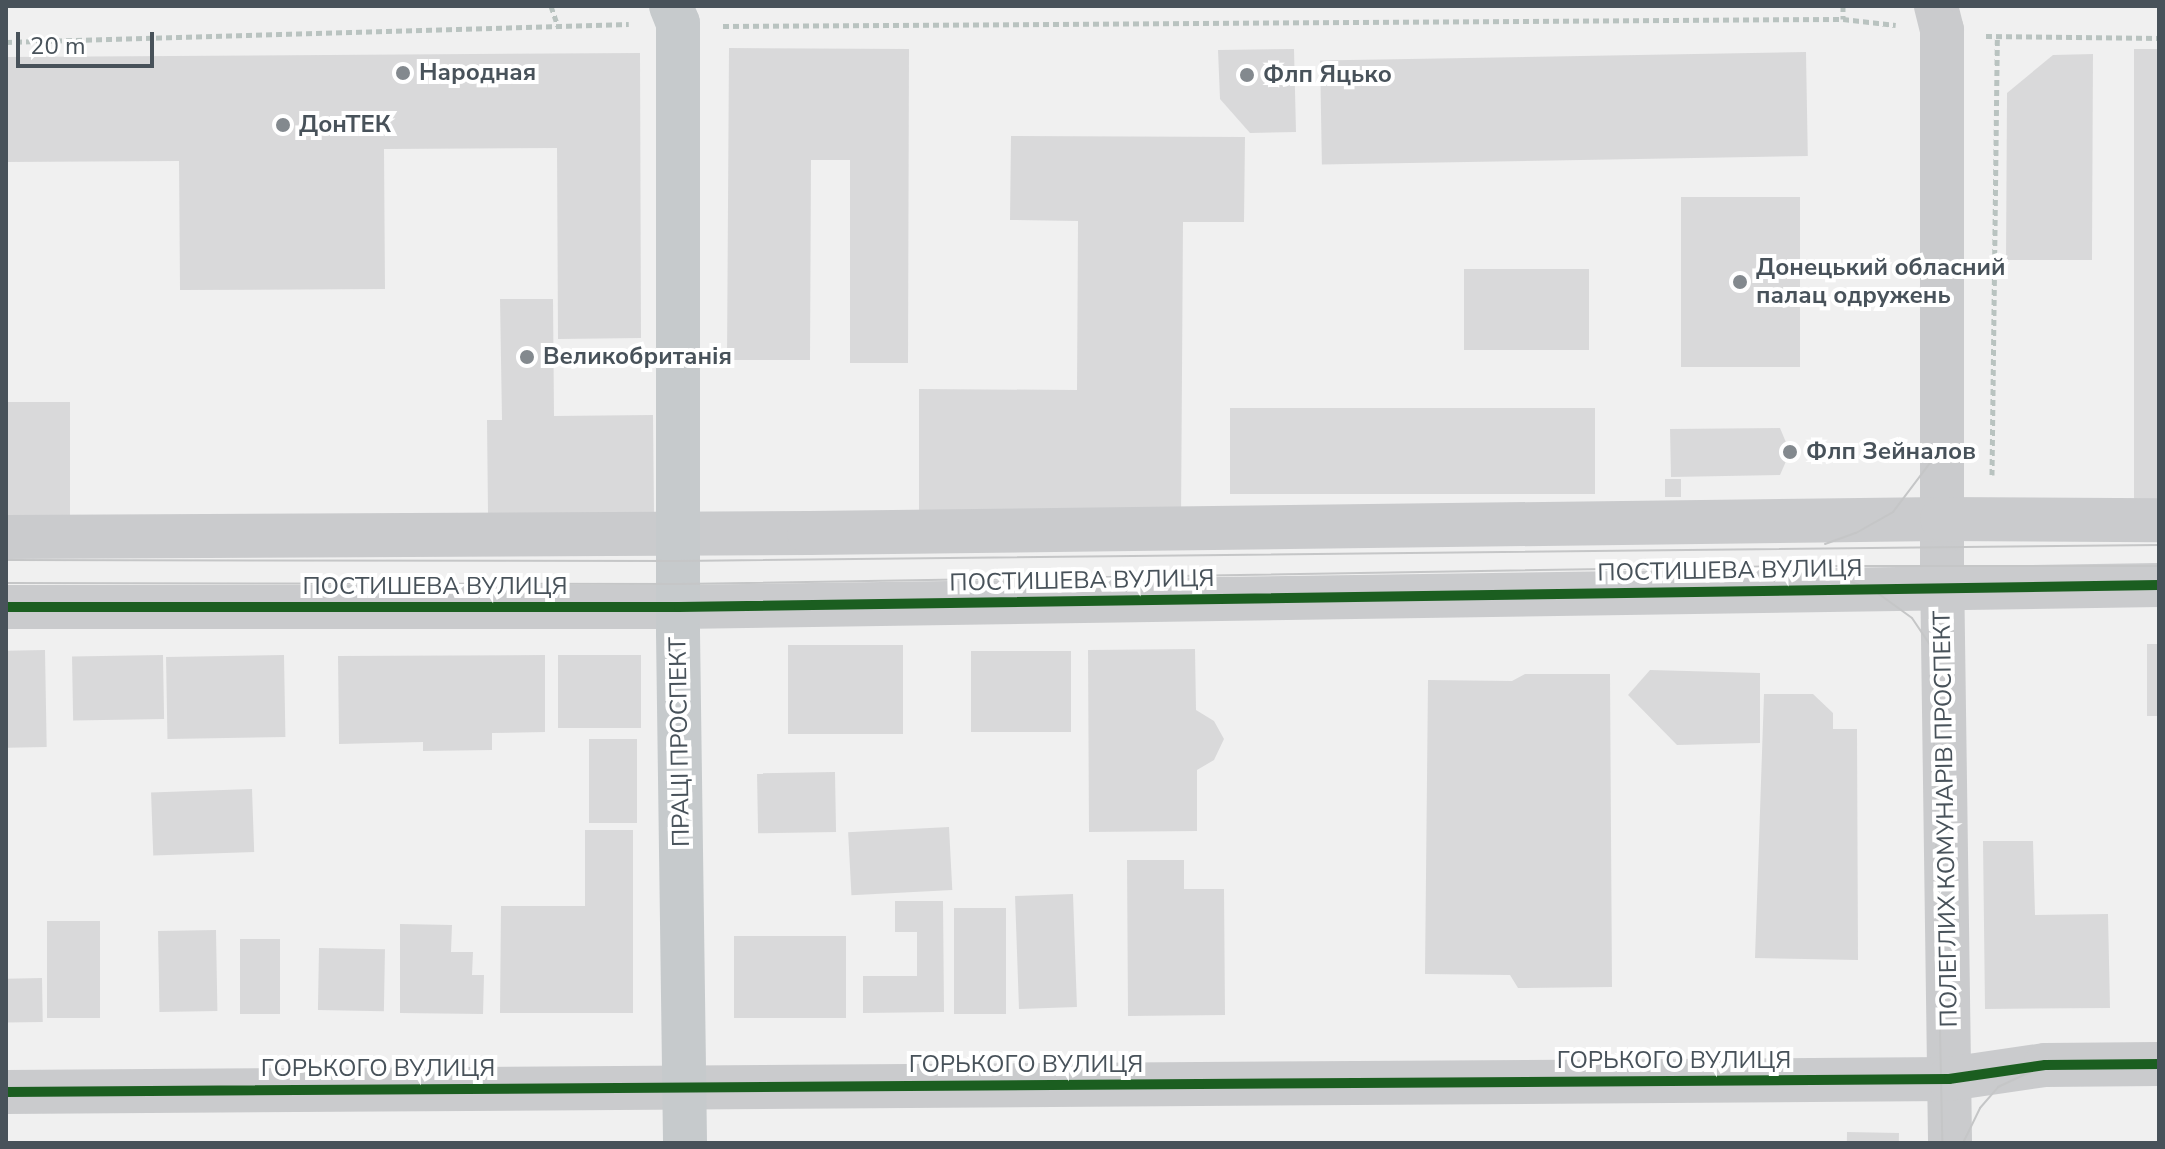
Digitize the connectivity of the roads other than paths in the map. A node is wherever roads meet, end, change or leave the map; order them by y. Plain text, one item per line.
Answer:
1 (674, 14) edge
2 (1939, 18) edge
3 (2159, 520) edge
4 (680, 534) junction
5 (6, 537) edge
6 (1942, 552) junction
7 (2159, 585) edge
8 (6, 607) edge
9 (679, 607) junction
10 (2159, 1064) edge
11 (1949, 1079) junction
12 (684, 1087) junction
13 (6, 1092) edge
14 (685, 1143) edge
15 (1950, 1143) edge

1 - 4 main road, ПРАЦІ ПРОСПЕКТ
2 - 6 street, ПОЛЕГЛИХ КОМУНАРІВ ПРОСПЕКТ
3 - 6 street, ПОСТИШЕВА ВУЛИЦЯ
4 - 5 street, ПОСТИШЕВА ВУЛИЦЯ
4 - 6 street, ПОСТИШЕВА ВУЛИЦЯ
4 - 9 main road, ПРАЦІ ПРОСПЕКТ
6 - 7 street, ПОСТИШЕВА ВУЛИЦЯ
6 - 9 street, ПОСТИШЕВА ВУЛИЦЯ
6 - 11 street, ПОЛЕГЛИХ КОМУНАРІВ ПРОСПЕКТ
8 - 9 street, ПОСТИШЕВА ВУЛИЦЯ
9 - 12 main road, ПРАЦІ ПРОСПЕКТ
10 - 11 street, ГОРЬКОГО ВУЛИЦЯ
11 - 12 street, ГОРЬКОГО ВУЛИЦЯ
11 - 15 street, ПОЛЕГЛИХ КОМУНАРІВ ПРОСПЕКТ
12 - 13 street, ГОРЬКОГО ВУЛИЦЯ
12 - 14 main road, ПРАЦІ ПРОСПЕКТ

